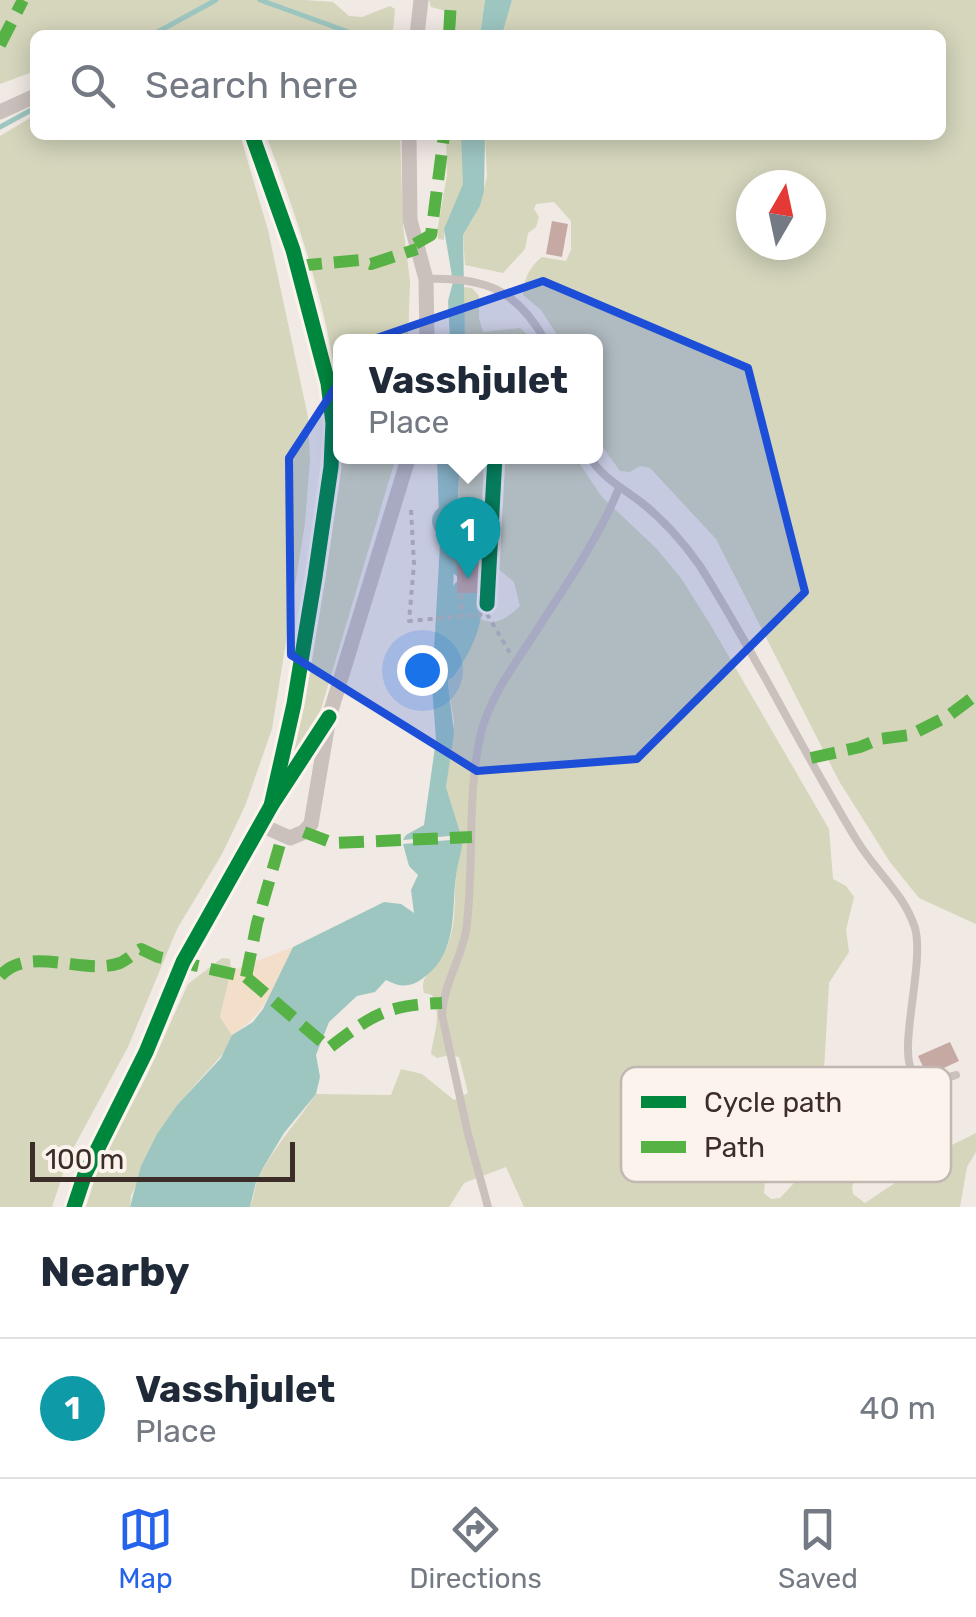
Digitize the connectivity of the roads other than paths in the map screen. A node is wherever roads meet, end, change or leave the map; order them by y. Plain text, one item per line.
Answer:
1 (420, 0) edge
2 (418, 30) edge
3 (30, 98) edge
4 (0, 112) edge
5 (254, 140) edge
6 (410, 140) edge
7 (426, 280) junction
8 (427, 334) edge
9 (542, 334) edge
10 (333, 423) edge
11 (333, 423) edge
12 (406, 464) edge
13 (597, 464) edge
14 (619, 488) junction
15 (328, 717) junction
16 (271, 806) junction
17 (260, 825) junction
18 (912, 1067) edge
19 (956, 1075) dead end
20 (951, 1076) edge
21 (74, 1207) edge
22 (488, 1207) edge

1 - 2 street
3 - 4 street
5 - 11 street
6 - 7 street
7 - 8 street
7 - 9 lane
10 - 16 street
12 - 15 street
13 - 14 lane
14 - 18 lane
14 - 22 lane
15 - 16 street
15 - 17 street
16 - 17 street
17 - 21 street
19 - 20 lane

